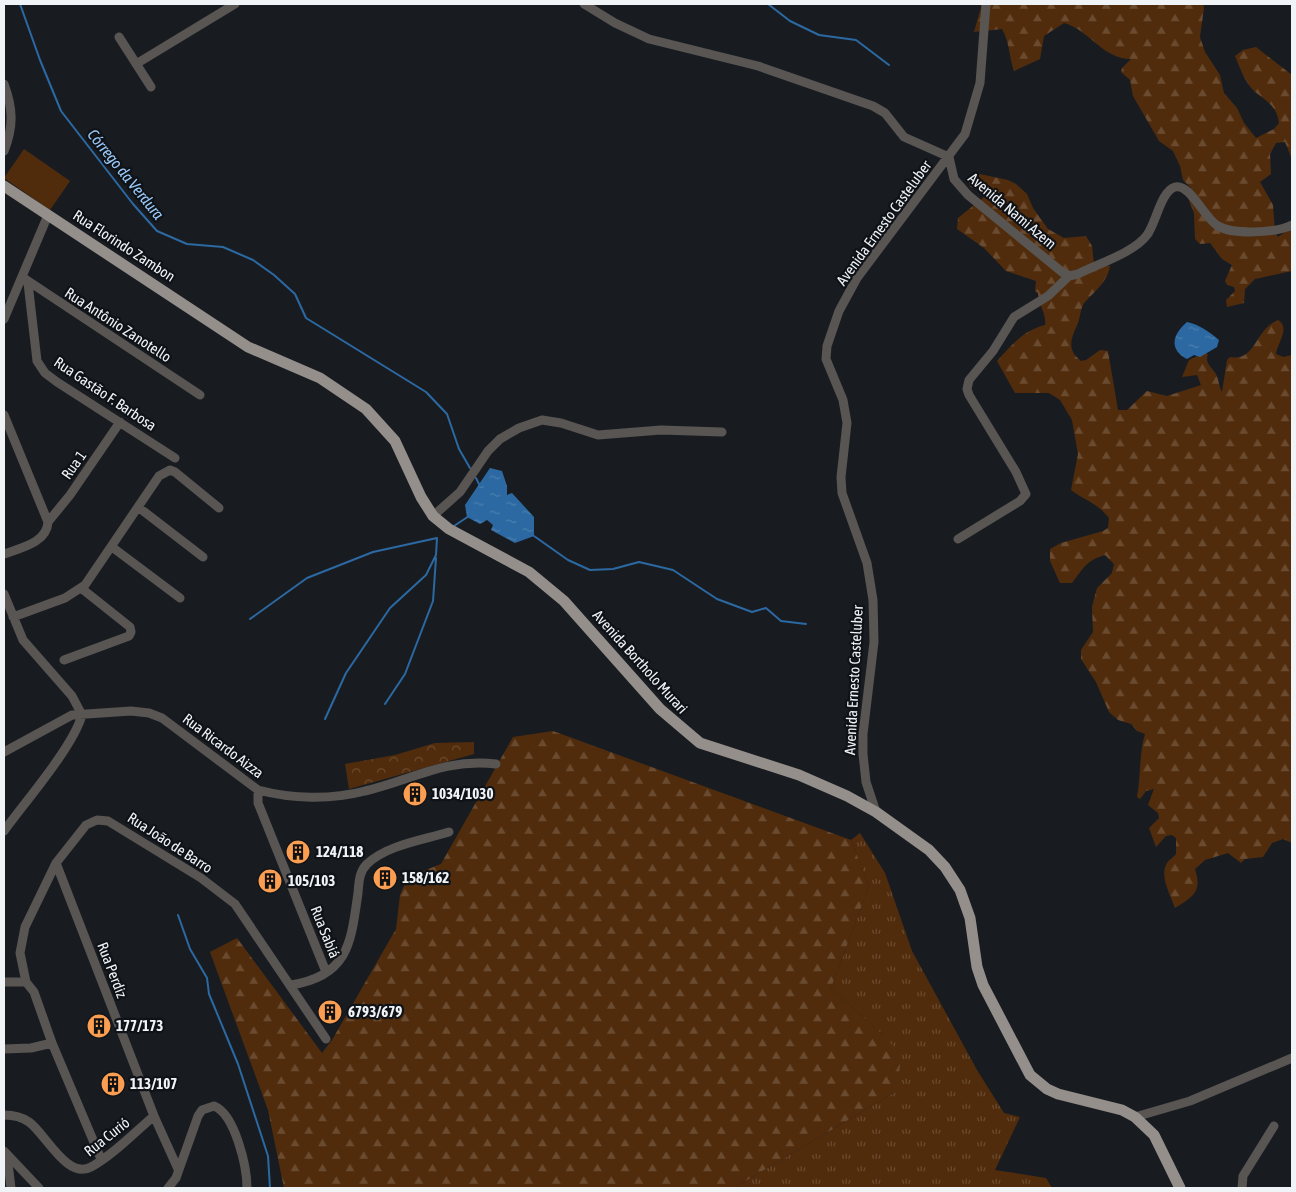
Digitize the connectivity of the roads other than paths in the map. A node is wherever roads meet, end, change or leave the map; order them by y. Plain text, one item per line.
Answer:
1 (235, 4) edge
2 (584, 4) edge
3 (986, 4) edge
4 (119, 37) dead end
5 (136, 64) junction
6 (151, 87) dead end
7 (5, 91) edge
8 (8, 110) edge
9 (4, 151) edge
10 (949, 158) junction
11 (4, 186) edge
12 (48, 215) junction
13 (1292, 225) edge
14 (1069, 276) junction
15 (25, 280) junction
16 (41, 291) junction
17 (32, 313) junction
18 (4, 319) edge
19 (226, 333) joint
20 (200, 395) dead end
21 (4, 414) edge
22 (120, 422) junction
23 (722, 432) dead end
24 (175, 458) dead end
25 (138, 507) junction
26 (219, 508) dead end
27 (433, 516) junction
28 (48, 522) junction
29 (958, 539) dead end
30 (112, 547) junction
31 (4, 554) edge
32 (203, 556) dead end
33 (81, 588) junction
34 (4, 594) edge
35 (180, 598) dead end
36 (13, 617) junction
37 (64, 660) dead end
38 (81, 711) junction
39 (4, 752) edge
40 (496, 764) dead end
41 (258, 790) junction
42 (876, 812) junction
43 (4, 829) edge
44 (449, 832) dead end
45 (56, 863) junction
46 (326, 972) junction
47 (4, 982) edge
48 (26, 982) junction
49 (291, 985) junction
50 (326, 1038) dead end
51 (52, 1043) junction
52 (4, 1049) edge
53 (1292, 1058) edge
54 (4, 1115) edge
55 (154, 1116) junction
56 (1135, 1117) junction
57 (1274, 1126) dead end
58 (5, 1153) edge
59 (101, 1160) junction
60 (178, 1170) junction
61 (11, 1188) edge
62 (39, 1188) edge
63 (168, 1188) edge
64 (247, 1188) edge
65 (1180, 1188) edge
66 (1242, 1188) edge

1 - 5 street
2 - 10 street
3 - 10 street, Avenida Ernesto Casteluber
4 - 5 street
5 - 6 street
7 - 8 street
8 - 9 street
10 - 14 street, Avenida Nami Azem
10 - 42 street, Avenida Ernesto Casteluber
11 - 12 main road, Rua Florindo Zambon
12 - 15 street
12 - 19 main road, Rua Florindo Zambon
13 - 14 street
14 - 29 street
15 - 16 street, Rua Antônio Zanotello
15 - 17 street, Rua Gastão F. Barbosa
15 - 18 street
16 - 17 street
16 - 20 street, Rua Antônio Zanotello
17 - 22 street, Rua Gastão F. Barbosa
19 - 27 main road, Avenida Bortholo Murari
21 - 28 street
22 - 24 street, Rua Gastão F. Barbosa
22 - 28 street, Rua 1
23 - 27 street
25 - 26 street
25 - 30 street
25 - 32 street
27 - 42 main road, Avenida Bortholo Murari
28 - 31 street, Rua 1
30 - 33 street
30 - 35 street
33 - 36 street
33 - 37 street
34 - 36 street
36 - 38 street
38 - 39 street, Rua Ricardo Aizza
38 - 41 street, Rua Ricardo Aizza
38 - 43 street
40 - 41 street, Rua Ricardo Aizza
41 - 46 street, Rua Sabiá
42 - 56 main road, Avenida Bortholo Murari
44 - 46 street
45 - 48 street, Rua João de Barro
45 - 49 street, Rua João de Barro
45 - 55 street, Rua Perdiz
46 - 49 street
47 - 48 street
48 - 51 street, Rua João de Barro
49 - 50 street, Rua João de Barro
51 - 52 street
51 - 59 street, Rua João de Barro
53 - 56 street
54 - 59 street, Rua Curió
55 - 59 street, Rua Curió
55 - 60 street, Rua Perdiz
56 - 65 main road
57 - 66 street
58 - 61 street
58 - 62 street
60 - 63 street
60 - 64 street

